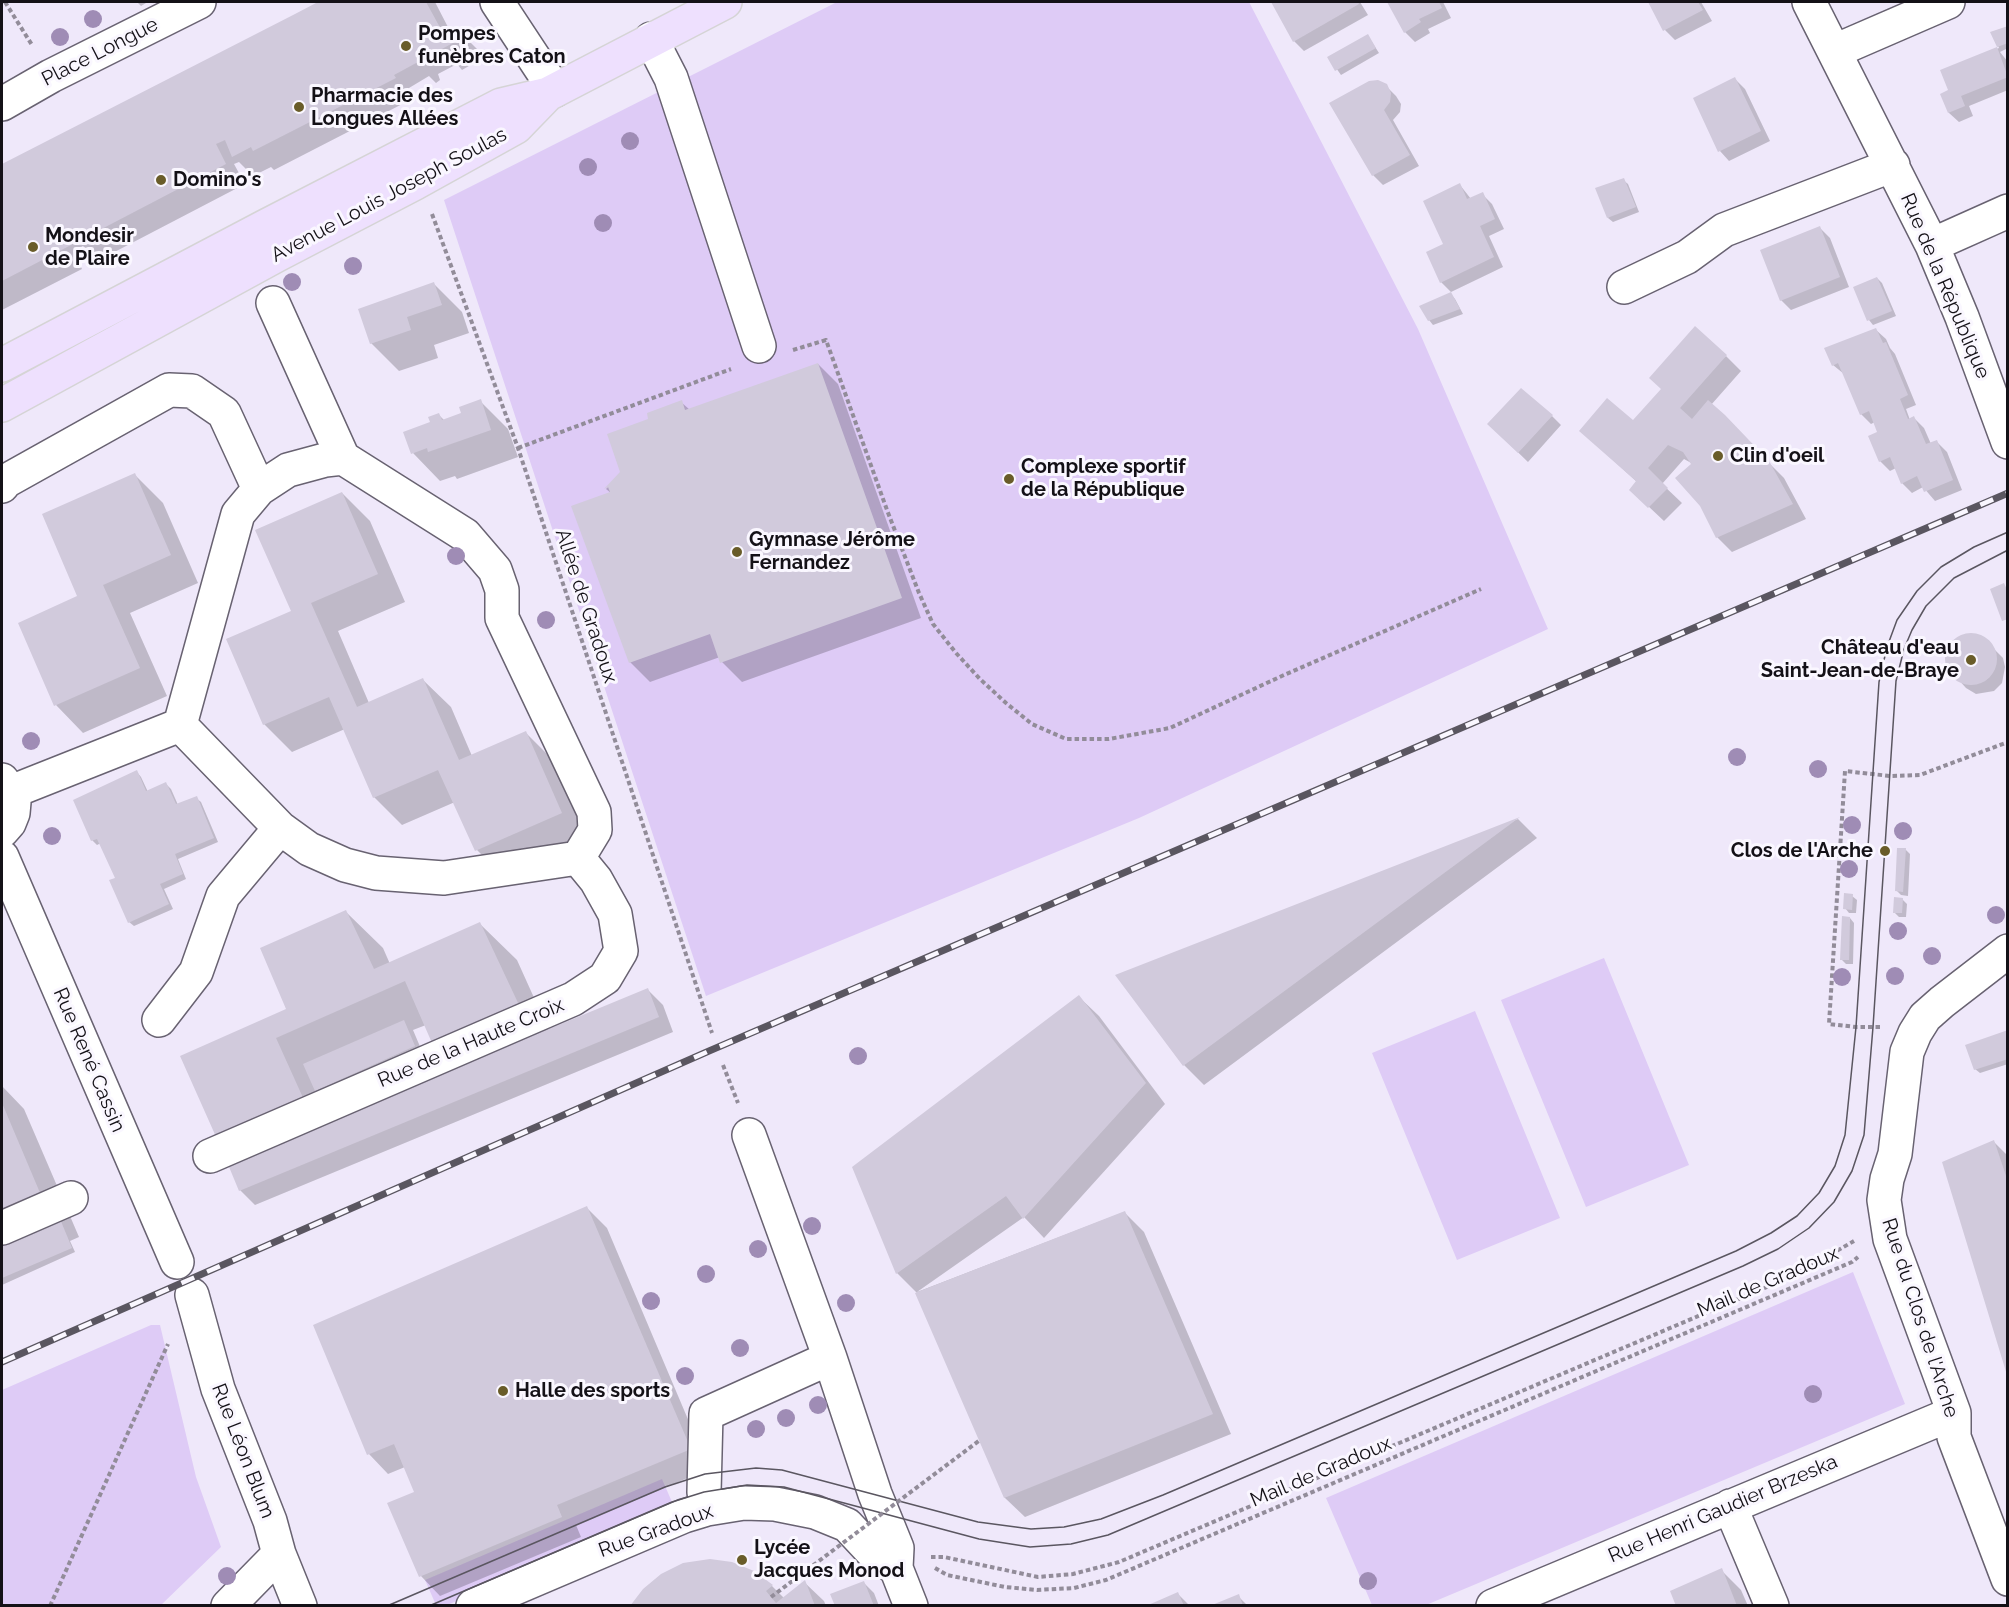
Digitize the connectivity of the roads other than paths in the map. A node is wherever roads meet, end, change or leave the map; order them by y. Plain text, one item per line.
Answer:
1 (199, 2) edge
2 (497, 2) edge
3 (725, 2) edge
4 (1809, 2) edge
5 (1948, 2) edge
6 (651, 39) junction
7 (1835, 51) junction
8 (552, 92) junction
9 (2, 105) edge
10 (1893, 165) junction
11 (2007, 211) edge
12 (1932, 245) junction
13 (1624, 288) dead end
14 (273, 303) dead end
15 (749, 356) road end
16 (2, 365) edge
17 (2, 382) edge
18 (2, 405) edge
19 (2007, 442) edge
20 (343, 458) junction
21 (2, 486) edge
22 (259, 489) junction
23 (180, 724) junction
24 (6, 786) edge
25 (280, 828) junction
26 (2, 831) edge
27 (2, 857) edge
28 (578, 858) junction
29 (2007, 951) edge
30 (159, 1020) dead end
31 (749, 1135) dead end
32 (210, 1156) dead end
33 (71, 1198) dead end
34 (2, 1228) edge
35 (177, 1262) dead end
36 (192, 1295) dead end
37 (830, 1358) junction
38 (1954, 1413) junction
39 (1730, 1506) junction
40 (707, 1509) junction
41 (279, 1554) junction
42 (916, 1563) junction
43 (2007, 1579) edge
44 (228, 1605) edge
45 (300, 1605) edge
46 (473, 1605) edge
47 (911, 1605) edge
48 (1494, 1605) edge
49 (1772, 1605) edge

1 - 9 street, Place Longue
2 - 8 street
3 - 6 main road
4 - 7 street, Rue de la République
5 - 7 street
6 - 8 main road
6 - 15 street
7 - 10 street, Rue de la République
8 - 16 main road, Avenue Louis Joseph Soulas
8 - 17 street
8 - 18 main road, Avenue Louis Joseph Soulas
10 - 12 street, Rue de la République
10 - 13 street
11 - 12 street
12 - 19 street, Rue de la République
14 - 20 street
20 - 22 street
20 - 28 street
21 - 22 street
22 - 23 street
23 - 24 street
23 - 25 street
24 - 26 street
25 - 28 street
25 - 30 street
27 - 35 street, Rue René Cassin
28 - 32 street, Rue de la Haute Croix
29 - 38 street, Rue du Clos de l'Arche
31 - 37 street
33 - 34 street
36 - 41 street, Rue Léon Blum
37 - 40 street
37 - 42 street
38 - 39 street, Rue Henri Gaudier Brzeska
38 - 43 street, Rue du Clos de l'Arche
39 - 48 street, Rue Henri Gaudier Brzeska
39 - 49 street
40 - 42 street, Rue Gradoux
40 - 46 street, Rue Gradoux
41 - 44 street
41 - 45 street, Rue Léon Blum
42 - 47 street

